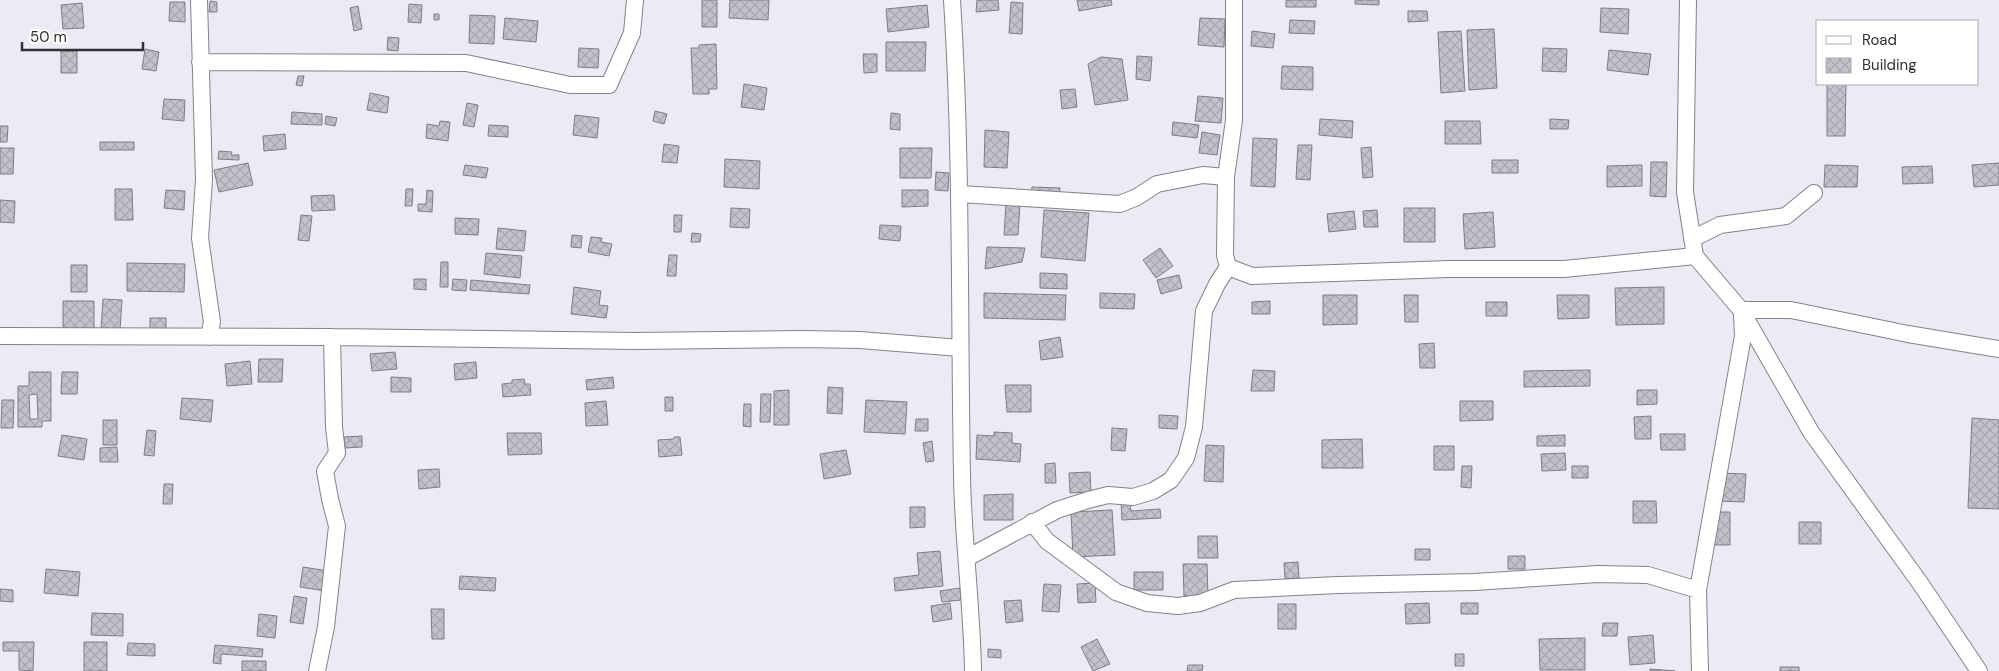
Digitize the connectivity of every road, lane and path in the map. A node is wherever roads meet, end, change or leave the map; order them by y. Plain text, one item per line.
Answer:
1 (199, 0) edge
2 (635, 0) edge
3 (952, 0) edge
4 (1234, 0) edge
5 (1688, 0) edge
6 (200, 62) junction
7 (1226, 177) junction
8 (1814, 193) dead end
9 (960, 194) junction
10 (1692, 239) junction
11 (1695, 256) junction
12 (1228, 267) junction
13 (1741, 310) junction
14 (0, 336) edge
15 (209, 337) junction
16 (332, 337) junction
17 (960, 348) junction
18 (1999, 349) edge
19 (1032, 522) junction
20 (967, 558) junction
21 (1698, 590) junction
22 (317, 671) edge
23 (973, 671) edge
24 (1700, 671) edge
25 (1978, 671) edge

1 - 6 street
2 - 6 street
3 - 9 street
4 - 7 street
5 - 10 street
6 - 15 street
7 - 9 street
7 - 12 street
8 - 10 street
9 - 17 street
10 - 11 street
11 - 12 street
11 - 13 street
12 - 19 street
13 - 18 street
13 - 21 street
13 - 25 street
14 - 15 street
15 - 16 street
16 - 17 street
16 - 22 street
17 - 20 street
19 - 20 street
19 - 21 street
20 - 23 street
21 - 24 street

